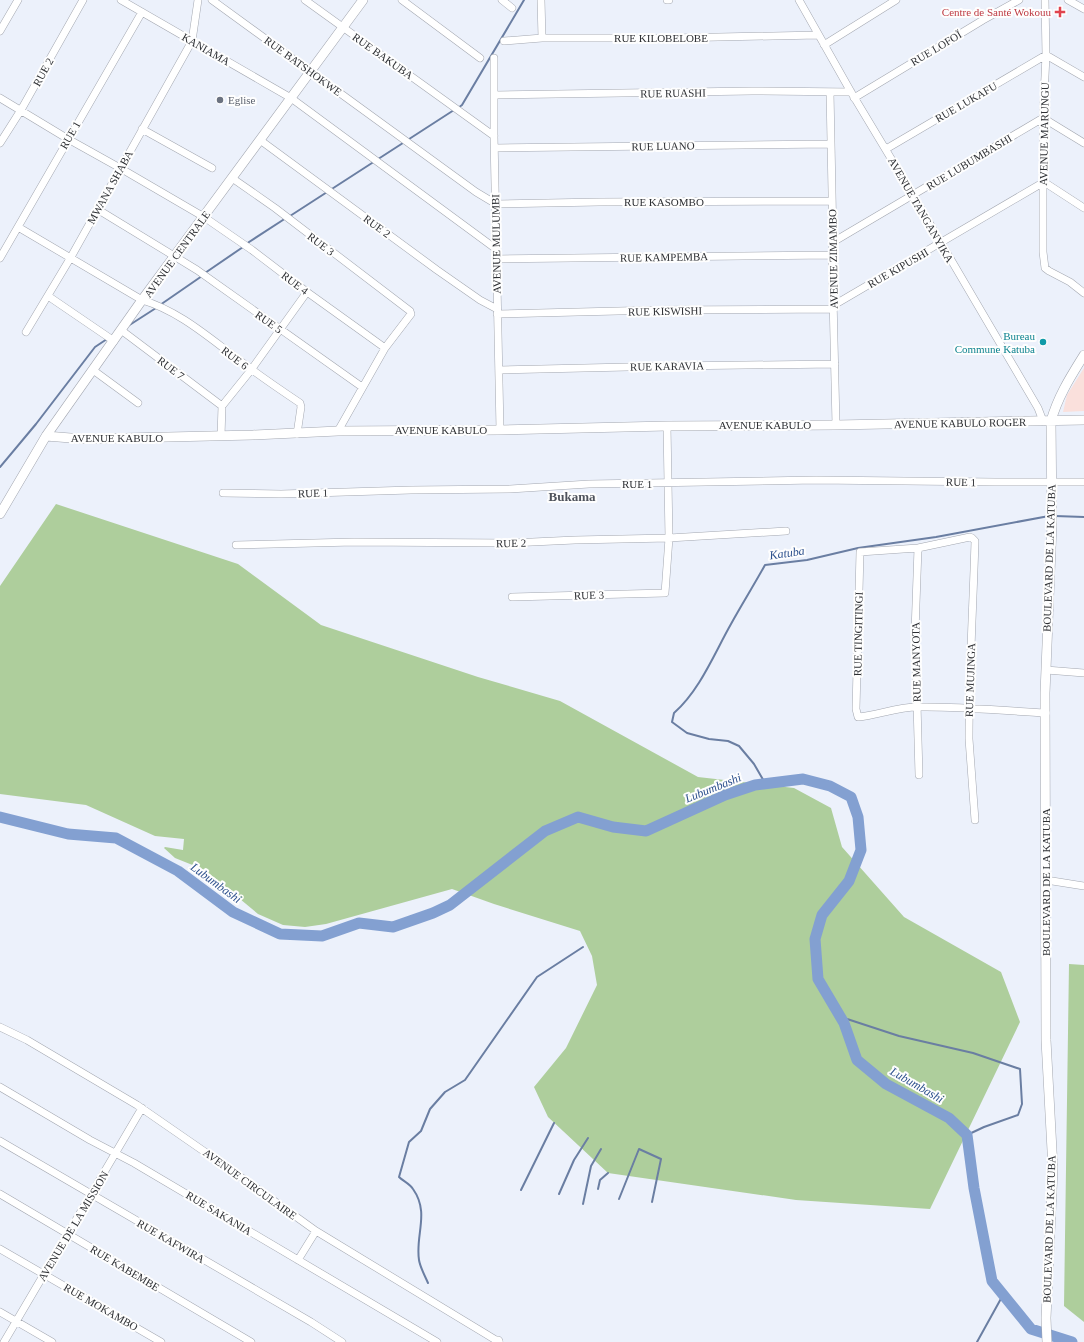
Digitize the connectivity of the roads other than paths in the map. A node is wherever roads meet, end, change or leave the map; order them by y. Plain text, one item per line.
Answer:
1 (18, 0) edge
2 (83, 0) edge
3 (121, 0) edge
4 (198, 0) edge
5 (212, 0) edge
6 (305, 0) edge
7 (363, 0) edge
8 (402, 0) edge
9 (502, 0) edge
10 (541, 0) edge
11 (799, 0) edge
12 (896, 0) edge
13 (1019, 0) edge
14 (1045, 0) edge
15 (1068, 0) edge
16 (512, 8) dead end
17 (1084, 9) edge
18 (142, 12) junction
19 (343, 28) junction
20 (0, 31) edge
21 (818, 35) junction
22 (542, 38) junction
23 (192, 41) junction
24 (504, 41) dead end
25 (824, 45) junction
26 (1046, 55) junction
27 (480, 58) dead end
28 (494, 58) dead end
29 (310, 72) junction
30 (1084, 77) edge
31 (830, 92) junction
32 (494, 95) junction
33 (852, 95) junction
34 (0, 98) edge
35 (290, 98) junction
36 (21, 110) junction
37 (1043, 118) junction
38 (142, 130) junction
39 (494, 136) junction
40 (68, 140) junction
41 (260, 140) junction
42 (0, 143) edge
43 (1084, 143) edge
44 (831, 144) junction
45 (495, 148) junction
46 (886, 149) junction
47 (120, 168) junction
48 (212, 168) dead end
49 (232, 178) junction
50 (1044, 182) junction
51 (913, 195) junction
52 (832, 201) junction
53 (496, 204) junction
54 (1084, 208) edge
55 (97, 209) junction
56 (204, 218) junction
57 (18, 227) junction
58 (833, 242) junction
59 (941, 243) junction
60 (496, 249) junction
61 (832, 255) junction
62 (176, 256) junction
63 (71, 257) junction
64 (0, 258) edge
65 (496, 259) junction
66 (307, 292) junction
67 (1084, 293) edge
68 (48, 296) junction
69 (142, 300) junction
70 (834, 307) junction
71 (497, 312) junction
72 (280, 329) junction
73 (121, 330) junction
74 (26, 332) dead end
75 (114, 341) junction
76 (385, 348) junction
77 (1084, 355) edge
78 (835, 364) junction
79 (93, 370) junction
80 (251, 370) junction
81 (499, 370) junction
82 (362, 387) junction
83 (138, 403) dead end
84 (222, 406) junction
85 (1084, 420) edge
86 (1047, 421) junction
87 (836, 425) junction
88 (667, 426) junction
89 (500, 430) junction
90 (338, 431) junction
91 (297, 434) junction
92 (46, 436) junction
93 (221, 436) junction
94 (1052, 482) junction
95 (1084, 482) edge
96 (667, 484) junction
97 (223, 494) dead end
98 (0, 514) edge
99 (786, 531) dead end
100 (669, 538) junction
101 (236, 545) dead end
102 (918, 548) junction
103 (512, 597) dead end
104 (1046, 670) junction
105 (1084, 673) edge
106 (917, 707) junction
107 (969, 709) junction
108 (1046, 713) junction
109 (919, 775) dead end
110 (975, 820) dead end
111 (1046, 880) junction
112 (1084, 886) edge
113 (0, 1027) edge
114 (0, 1087) edge
115 (142, 1108) junction
116 (0, 1141) edge
117 (116, 1153) junction
118 (0, 1194) edge
119 (92, 1194) junction
120 (316, 1231) junction
121 (68, 1234) junction
122 (0, 1249) edge
123 (298, 1260) junction
124 (45, 1274) junction
125 (0, 1312) edge
126 (16, 1321) junction
127 (4, 1342) edge
128 (52, 1342) edge
129 (161, 1342) edge
130 (250, 1342) edge
131 (342, 1342) edge
132 (436, 1342) edge
133 (498, 1342) edge
134 (1047, 1342) edge

1 - 20 street
2 - 36 street, RUE 2
3 - 18 street, KANIAMA
4 - 23 street
5 - 29 street, RUE BATSHOKWE
6 - 19 street, RUE BAKUBA
7 - 19 street, AVENUE CENTRALE
8 - 27 street
9 - 16 street
10 - 22 street
11 - 21 street, AVENUE TANGANYIKA
12 - 25 street
13 - 33 street, RUE LOFOÏ
14 - 26 street, AVENUE MARUNGU
15 - 17 street
18 - 23 street, KANIAMA
18 - 40 street, RUE 1
19 - 29 street, AVENUE CENTRALE
19 - 39 street, RUE BAKUBA
21 - 22 street, RUE KILOBELOBE
21 - 25 street, AVENUE TANGANYIKA
22 - 24 street, RUE KILOBELOBE
23 - 35 street, KANIAMA
23 - 38 street, MWANA SHABA
25 - 33 street, AVENUE TANGANYIKA
26 - 30 street
26 - 37 street, AVENUE MARUNGU
26 - 46 street, RUE LUKAFU
28 - 32 street, AVENUE MULUMBI
29 - 35 street, AVENUE CENTRALE
29 - 53 street, RUE BATSHOKWE
31 - 32 street, RUE RUASHI
31 - 33 street, RUE RUASHI
31 - 44 street, AVENUE ZIMAMBO
32 - 39 street, AVENUE MULUMBI
33 - 46 street, AVENUE TANGANYIKA
34 - 36 street, RUE 4
35 - 41 street, AVENUE CENTRALE
35 - 60 street
36 - 40 street, RUE 4
36 - 42 street, RUE 2
37 - 43 street
37 - 50 street, AVENUE MARUNGU
37 - 51 street, RUE LUBUMBASHI
38 - 47 street, MWANA SHABA
38 - 48 street
39 - 45 street, AVENUE MULUMBI
40 - 47 street, RUE 4
40 - 57 street, RUE 1
41 - 49 street, AVENUE CENTRALE
41 - 71 street, RUE 2
44 - 45 street, RUE LUANO
44 - 52 street, AVENUE ZIMAMBO
45 - 53 street, AVENUE MULUMBI
46 - 51 street, AVENUE TANGANYIKA
47 - 55 street, MWANA SHABA
47 - 56 street, RUE 4
49 - 56 street, AVENUE CENTRALE
49 - 76 street, RUE 3
50 - 54 street
50 - 59 street, RUE KIPUSHI
50 - 67 street, AVENUE MARUNGU
51 - 58 street, RUE LUBUMBASHI
51 - 59 street, AVENUE TANGANYIKA
52 - 53 street, RUE KASOMBO
52 - 58 street, AVENUE ZIMAMBO
53 - 60 street, AVENUE MULUMBI
55 - 62 street, RUE 5
55 - 63 street, MWANA SHABA
56 - 62 street, AVENUE CENTRALE
56 - 66 street, RUE 4
57 - 63 street, RUE 6
57 - 64 street, RUE 1
58 - 61 street, AVENUE ZIMAMBO
59 - 70 street, RUE KIPUSHI
59 - 86 street, AVENUE TANGANYIKA
60 - 65 street, AVENUE MULUMBI
61 - 65 street, RUE KAMPEMBA
61 - 70 street, AVENUE ZIMAMBO
62 - 69 street, AVENUE CENTRALE
62 - 72 street, RUE 5
63 - 68 street, MWANA SHABA
63 - 69 street, RUE 6
65 - 71 street, AVENUE MULUMBI
66 - 72 street
66 - 76 street, RUE 4
68 - 74 street, MWANA SHABA
68 - 75 street
69 - 73 street, AVENUE CENTRALE
69 - 80 street, RUE 6
70 - 71 street, RUE KISWISHI
70 - 78 street, AVENUE ZIMAMBO
71 - 81 street, AVENUE MULUMBI
72 - 80 street
72 - 82 street, RUE 5
73 - 75 street, AVENUE CENTRALE
73 - 84 street, RUE 7
75 - 79 street, AVENUE CENTRALE
76 - 82 street
77 - 86 street, BOULEVARD DE LA KATUBA
78 - 81 street, RUE KARAVIA
78 - 87 street, AVENUE ZIMAMBO
79 - 83 street
79 - 92 street, AVENUE CENTRALE
80 - 84 street
80 - 91 street, RUE 6
81 - 89 street, AVENUE MULUMBI
82 - 90 street
84 - 93 street
85 - 86 street, AVENUE KABULO ROGER
86 - 87 street, AVENUE KABULO ROGER
86 - 94 street, BOULEVARD DE LA KATUBA
87 - 88 street, AVENUE KABULO
88 - 89 street, AVENUE KABULO
88 - 96 street
89 - 90 street, AVENUE KABULO
90 - 91 street, AVENUE KABULO
91 - 93 street, AVENUE KABULO
92 - 93 street, AVENUE KABULO
92 - 98 street, AVENUE CENTRALE
94 - 95 street, RUE 1
94 - 96 street, RUE 1
94 - 104 street, BOULEVARD DE LA KATUBA
96 - 97 street, RUE 1
96 - 100 street
99 - 100 street, RUE 2
100 - 101 street, RUE 2
100 - 103 street, RUE 3
102 - 106 street, RUE MANYOTA
102 - 106 street, RUE TINGITINGI
102 - 107 street, RUE MUJINGA
104 - 105 street
104 - 108 street, BOULEVARD DE LA KATUBA
106 - 107 street
106 - 109 street, RUE MANYOTA
107 - 108 street
107 - 110 street, RUE MUJINGA
108 - 111 street, BOULEVARD DE LA KATUBA
111 - 112 street
111 - 134 street, BOULEVARD DE LA KATUBA
113 - 115 street, AVENUE CIRCULAIRE
114 - 117 street, RUE SAKANIA
115 - 117 street, AVENUE DE LA MISSION
115 - 120 street, AVENUE CIRCULAIRE
116 - 119 street, RUE KAFWIRA
117 - 119 street, AVENUE DE LA MISSION
117 - 123 street, RUE SAKANIA
118 - 121 street, RUE KABEMBE
119 - 121 street, AVENUE DE LA MISSION
119 - 131 street, RUE KAFWIRA
120 - 123 street
120 - 133 street, AVENUE CIRCULAIRE
121 - 124 street, AVENUE DE LA MISSION
121 - 130 street, RUE KABEMBE
122 - 124 street, RUE MOKAMBO
123 - 132 street, RUE SAKANIA
124 - 126 street, AVENUE DE LA MISSION
124 - 129 street, RUE MOKAMBO
125 - 126 street
126 - 127 street, AVENUE DE LA MISSION
126 - 128 street

